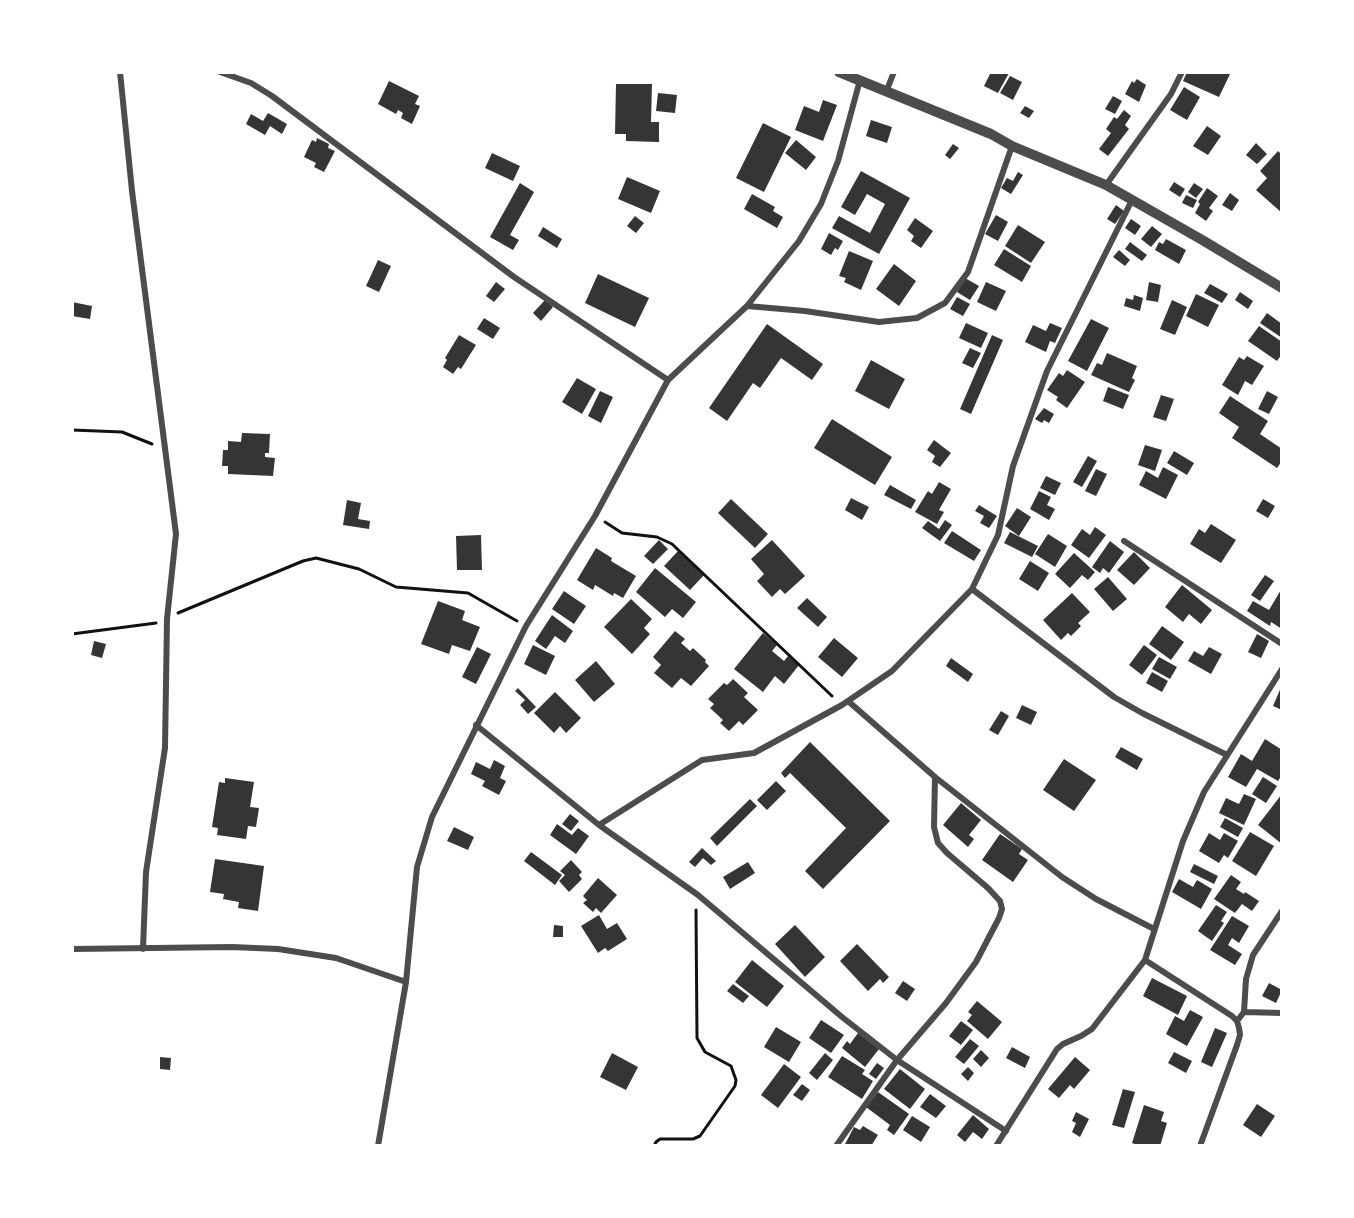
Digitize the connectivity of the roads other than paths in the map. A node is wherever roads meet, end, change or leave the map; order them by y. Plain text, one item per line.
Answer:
1 (120, 72) edge
2 (220, 72) edge
3 (839, 72) edge
4 (894, 72) edge
5 (1182, 72) edge
6 (860, 79) junction
7 (886, 93) junction
8 (1012, 146) junction
9 (1106, 185) junction
10 (1132, 200) junction
11 (1282, 288) edge
12 (747, 306) junction
13 (668, 380) junction
14 (1124, 541) dead end
15 (972, 590) junction
16 (1282, 644) edge
17 (1282, 669) edge
18 (845, 703) junction
19 (476, 725) junction
20 (1227, 755) junction
21 (935, 777) junction
22 (600, 825) junction
23 (1282, 911) edge
24 (1154, 929) junction
25 (72, 949) edge
26 (143, 949) junction
27 (1144, 960) junction
28 (406, 982) junction
29 (1244, 1012) junction
30 (1282, 1013) edge
31 (1237, 1021) junction
32 (897, 1060) junction
33 (1006, 1131) junction
34 (378, 1146) edge
35 (836, 1146) edge
36 (996, 1146) edge
37 (1200, 1146) edge

1 - 26 street
2 - 13 street
3 - 6 street
4 - 7 street
5 - 9 street
6 - 7 street
6 - 12 street
7 - 8 street
8 - 9 street
8 - 12 street
9 - 10 street
10 - 11 street
10 - 15 street
12 - 13 street
13 - 19 street
14 - 16 street
15 - 18 street
15 - 20 street
17 - 20 street
18 - 21 street
18 - 22 street
19 - 22 street
19 - 28 street
20 - 24 street
21 - 24 street
21 - 32 street
22 - 32 street
23 - 29 street
24 - 27 street
25 - 26 street
26 - 28 street
27 - 31 street
27 - 33 street
28 - 34 street
29 - 30 street
29 - 31 street
31 - 37 street
32 - 33 street
32 - 35 street
33 - 36 street

